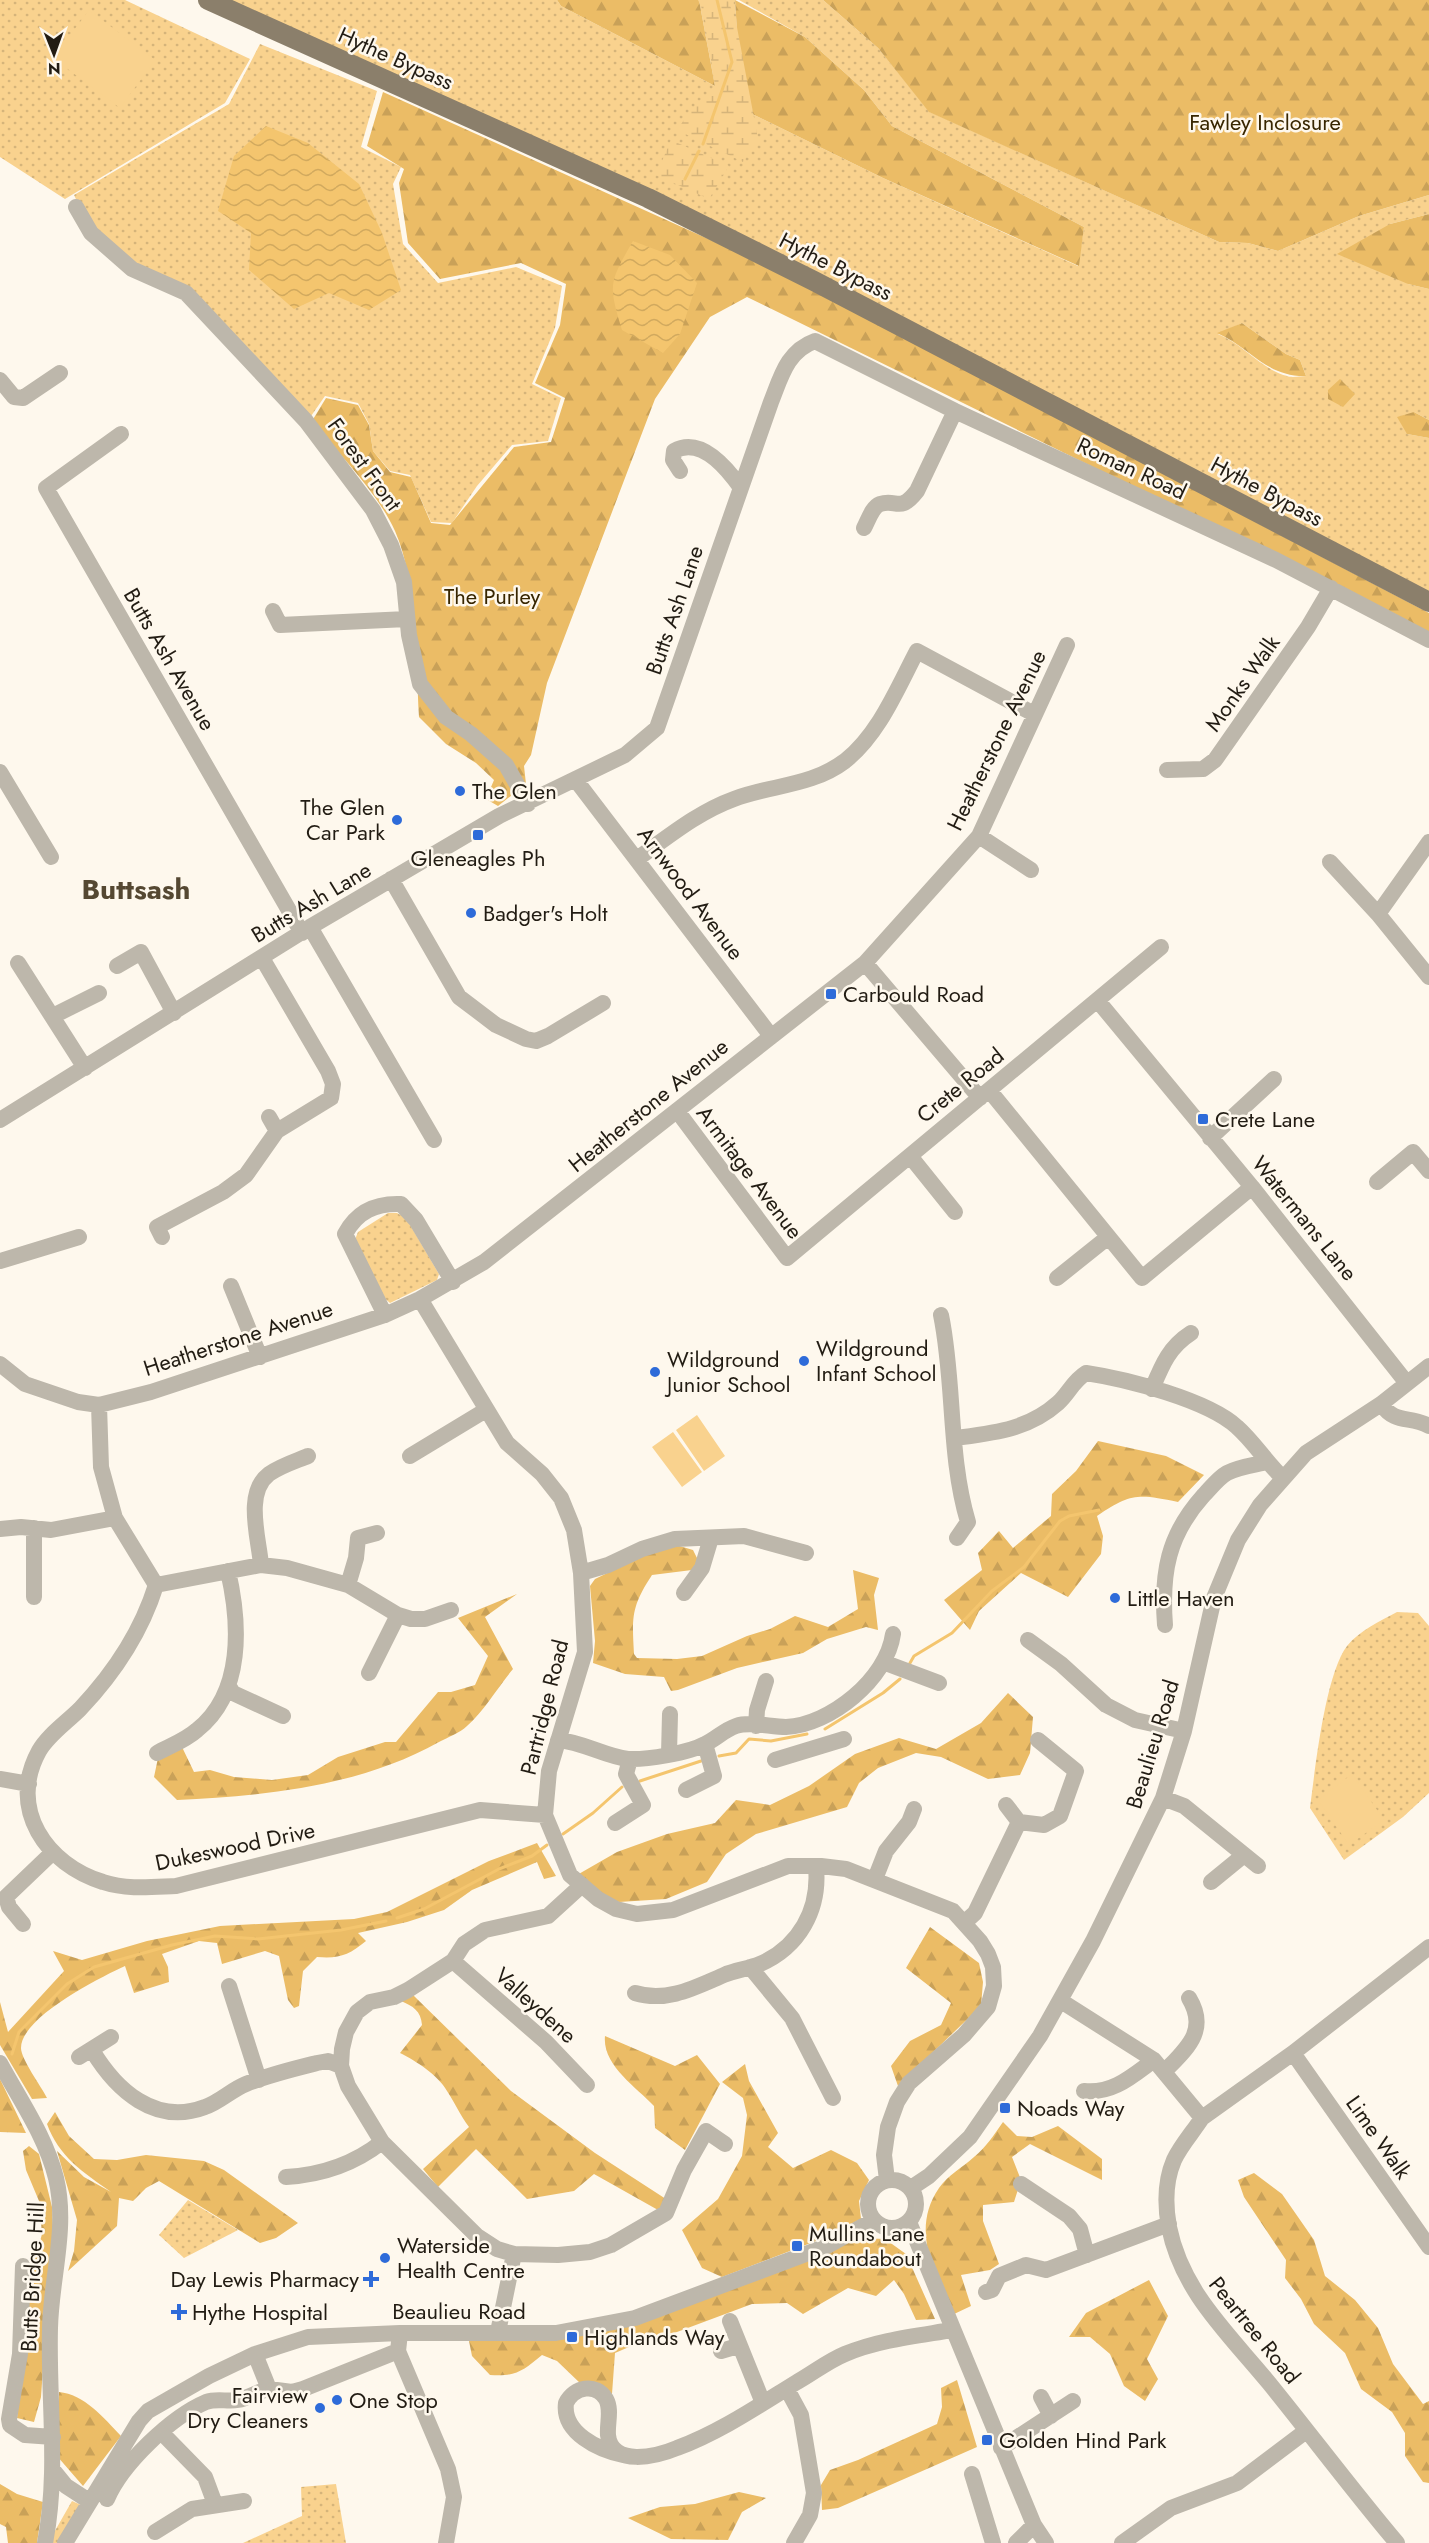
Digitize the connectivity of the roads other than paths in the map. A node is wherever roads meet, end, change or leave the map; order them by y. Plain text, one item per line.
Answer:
1 (208, 0) edge
2 (76, 207) dead end
3 (815, 341) joint
4 (60, 373) dead end
5 (0, 380) edge
6 (955, 411) junction
7 (121, 434) dead end
8 (680, 471) dead end
9 (741, 488) junction
10 (864, 528) dead end
11 (1331, 588) junction
12 (1429, 602) edge
13 (273, 611) dead end
14 (407, 619) junction
15 (1429, 640) edge
16 (1067, 645) dead end
17 (1034, 714) junction
18 (1167, 770) dead end
19 (0, 772) edge
20 (575, 779) junction
21 (528, 804) junction
22 (979, 836) junction
23 (1429, 842) edge
24 (51, 857) dead end
25 (637, 859) junction
26 (1330, 862) dead end
27 (1032, 870) dead end
28 (391, 879) junction
29 (1378, 914) junction
30 (306, 930) junction
31 (1161, 947) dead end
32 (262, 958) junction
33 (18, 963) dead end
34 (865, 963) junction
35 (117, 966) dead end
36 (1429, 977) edge
37 (99, 993) dead end
38 (1098, 1001) junction
39 (603, 1003) dead end
40 (174, 1013) junction
41 (53, 1016) junction
42 (771, 1035) junction
43 (85, 1068) junction
44 (1274, 1079) dead end
45 (984, 1094) junction
46 (678, 1112) junction
47 (0, 1120) edge
48 (1210, 1138) junction
49 (434, 1140) dead end
50 (910, 1156) junction
51 (1429, 1171) edge
52 (1377, 1182) dead end
53 (1252, 1187) junction
54 (955, 1212) dead end
55 (162, 1237) dead end
56 (79, 1238) dead end
57 (1107, 1238) junction
58 (787, 1258) joint
59 (0, 1261) edge
60 (1058, 1279) dead end
61 (453, 1282) junction
62 (231, 1286) dead end
63 (420, 1299) junction
64 (385, 1315) junction
65 (941, 1315) dead end
66 (1191, 1333) dead end
67 (260, 1357) junction
68 (1429, 1366) edge
69 (2, 1371) edge
70 (1406, 1382) junction
71 (1152, 1389) junction
72 (1381, 1404) junction
73 (99, 1405) junction
74 (486, 1410) junction
75 (1429, 1426) edge
76 (955, 1438) junction
77 (410, 1455) dead end
78 (308, 1456) dead end
79 (1267, 1462) junction
80 (1283, 1478) junction
81 (115, 1518) junction
82 (34, 1528) junction
83 (0, 1529) edge
84 (377, 1533) dead end
85 (711, 1538) junction
86 (957, 1538) dead end
87 (806, 1553) dead end
88 (261, 1565) junction
89 (228, 1571) junction
90 (581, 1573) junction
91 (156, 1585) junction
92 (348, 1585) junction
93 (684, 1593) dead end
94 (34, 1597) dead end
95 (451, 1610) dead end
96 (398, 1615) junction
97 (1165, 1625) dead end
98 (893, 1634) dead end
99 (1028, 1640) dead end
100 (883, 1662) junction
101 (369, 1673) dead end
102 (766, 1681) dead end
103 (939, 1683) dead end
104 (228, 1685) junction
105 (670, 1714) dead end
106 (283, 1716) dead end
107 (809, 1722) junction
108 (756, 1726) junction
109 (1184, 1731) junction
110 (558, 1740) junction
111 (1038, 1740) dead end
112 (705, 1744) junction
113 (157, 1754) dead end
114 (669, 1754) junction
115 (630, 1759) junction
116 (775, 1760) dead end
117 (0, 1779) edge
118 (29, 1784) junction
119 (686, 1790) dead end
120 (1163, 1798) junction
121 (1006, 1805) dead end
122 (914, 1809) dead end
123 (544, 1815) junction
124 (1019, 1822) junction
125 (615, 1823) dead end
126 (52, 1853) junction
127 (1244, 1855) junction
128 (1258, 1866) dead end
129 (816, 1867) junction
130 (875, 1879) junction
131 (1211, 1882) dead end
132 (582, 1885) junction
133 (3, 1896) edge
134 (964, 1923) junction
135 (22, 1924) dead end
136 (1429, 1947) edge
137 (453, 1961) junction
138 (750, 1967) junction
139 (229, 1986) dead end
140 (635, 1993) dead end
141 (1189, 1998) dead end
142 (1061, 2001) junction
143 (111, 2037) dead end
144 (1293, 2053) junction
145 (0, 2063) edge
146 (341, 2066) junction
147 (1159, 2066) junction
148 (259, 2080) junction
149 (587, 2085) dead end
150 (1084, 2091) dead end
151 (833, 2098) dead end
152 (1202, 2118) junction
153 (382, 2142) junction
154 (725, 2144) dead end
155 (887, 2180) junction
156 (296, 2182) dead end
157 (1021, 2184) dead end
158 (911, 2188) junction
159 (874, 2220) junction
160 (909, 2222) junction
161 (1169, 2224) junction
162 (1429, 2247) edge
163 (514, 2254) junction
164 (1087, 2255) junction
165 (23, 2266) dead end
166 (986, 2292) dead end
167 (730, 2321) dead end
168 (952, 2330) junction
169 (498, 2332) junction
170 (400, 2333) junction
171 (738, 2346) junction
172 (398, 2351) junction
173 (721, 2351) dead end
174 (255, 2354) junction
175 (269, 2389) junction
176 (787, 2389) junction
177 (1041, 2397) dead end
178 (1073, 2401) dead end
179 (763, 2403) junction
180 (1051, 2416) junction
181 (1306, 2431) junction
182 (162, 2433) junction
183 (53, 2437) junction
184 (1001, 2448) junction
185 (622, 2455) dead end
186 (53, 2470) junction
187 (972, 2474) dead end
188 (107, 2499) dead end
189 (89, 2501) junction
190 (244, 2501) dead end
191 (215, 2504) junction
192 (1034, 2525) junction
193 (155, 2532) dead end
194 (45, 2543) edge
195 (65, 2543) edge
196 (446, 2543) edge
197 (794, 2543) edge
198 (993, 2543) edge
199 (1016, 2543) edge
200 (1046, 2543) edge
201 (1122, 2543) edge
202 (1397, 2543) edge

1 - 12 main road, Hythe Bypass
2 - 14 street, Forest Front
3 - 6 street, Roman Road
3 - 9 street, Butts Ash Lane
4 - 5 street
6 - 10 street
6 - 11 street, Roman Road
7 - 30 street, Butts Ash Avenue
8 - 9 street
9 - 20 street, Butts Ash Lane
11 - 15 street, Roman Road
11 - 18 street, Monks Walk
13 - 14 street
14 - 21 street, Forest Front
16 - 17 street, Heatherstone Avenue
17 - 22 street, Heatherstone Avenue
17 - 25 street
19 - 24 street
20 - 21 street, Butts Ash Lane
20 - 25 street, Arnwood Avenue
21 - 28 street, Butts Ash Lane
22 - 27 street
22 - 34 street, Heatherstone Avenue
23 - 29 street
25 - 42 street, Arnwood Avenue
26 - 29 street
28 - 30 street, Butts Ash Lane
28 - 39 street
29 - 36 street
30 - 32 street, Butts Ash Lane
30 - 49 street
31 - 38 street, Crete Road
32 - 40 street, Butts Ash Lane
32 - 55 street
33 - 41 street
34 - 42 street, Heatherstone Avenue
34 - 45 street
35 - 40 street
37 - 41 street
38 - 45 street, Crete Road
38 - 48 street, Watermans Lane
40 - 43 street, Butts Ash Lane
41 - 43 street
42 - 46 street, Heatherstone Avenue
43 - 47 street, Butts Ash Lane
44 - 48 street
45 - 50 street, Crete Road
45 - 57 street
46 - 58 street, Armitage Avenue
46 - 61 street, Heatherstone Avenue
48 - 53 street, Watermans Lane
50 - 54 street
50 - 58 street, Crete Road
51 - 52 street
53 - 57 street
53 - 70 street, Watermans Lane
56 - 59 street
57 - 60 street
61 - 63 street, Heatherstone Avenue
61 - 64 street
62 - 67 street
63 - 64 street, Heatherstone Avenue
63 - 74 street, Partridge Road
64 - 67 street, Heatherstone Avenue
65 - 76 street
66 - 71 street
67 - 73 street, Heatherstone Avenue
68 - 70 street, Beaulieu Road
69 - 73 street
70 - 72 street, Beaulieu Road
71 - 76 street
71 - 79 street
72 - 75 street
72 - 80 street, Beaulieu Road
73 - 81 street
74 - 77 street
74 - 90 street, Partridge Road
76 - 86 street
78 - 88 street
79 - 80 street
79 - 97 street
80 - 109 street, Beaulieu Road
81 - 82 street
81 - 91 street
82 - 83 street
82 - 94 street
84 - 92 street
85 - 87 street
85 - 90 street
85 - 93 street
88 - 89 street
88 - 92 street
89 - 91 street
89 - 104 street
90 - 110 street, Partridge Road
91 - 118 street, Dukeswood Drive
92 - 96 street
95 - 96 street
96 - 101 street
98 - 100 street
99 - 109 street
100 - 103 street
100 - 107 street
102 - 108 street
104 - 106 street
104 - 113 street
105 - 114 street
107 - 108 street
107 - 116 street
108 - 112 street
109 - 120 street, Beaulieu Road
110 - 115 street
110 - 123 street, Partridge Road
111 - 124 street
112 - 114 street
112 - 119 street
114 - 115 street
115 - 125 street
117 - 118 street
118 - 126 street, Dukeswood Drive
120 - 127 street
120 - 142 street, Beaulieu Road
121 - 124 street
122 - 130 street
123 - 126 street, Dukeswood Drive
123 - 132 street
124 - 134 street
126 - 133 street
127 - 128 street
127 - 131 street
129 - 130 street
129 - 132 street
129 - 138 street
130 - 134 street
132 - 137 street
133 - 135 street
134 - 155 street
136 - 144 street
137 - 146 street
137 - 149 street, Valleydene
138 - 140 street
138 - 151 street
139 - 148 street
141 - 147 street
142 - 147 street
142 - 158 street, Beaulieu Road
143 - 148 street
144 - 152 street
144 - 162 street, Lime Walk
145 - 183 street, Butts Bridge Hill
146 - 148 street
146 - 153 street
147 - 150 street
147 - 152 street
152 - 161 street, Peartree Road
153 - 156 street
153 - 163 street
154 - 163 street
155 - 158 street
155 - 159 street
157 - 164 street
158 - 160 street
159 - 160 street
159 - 169 street, Beaulieu Road
160 - 168 street
161 - 164 street
161 - 181 street, Peartree Road
163 - 169 street
164 - 166 street
165 - 183 street
167 - 171 street
168 - 176 street
168 - 184 street
169 - 170 street, Beaulieu Road
170 - 172 street
170 - 174 street, Beaulieu Road
171 - 173 street
171 - 179 street
172 - 175 street
172 - 196 street
174 - 175 street
174 - 189 street, Beaulieu Road
175 - 182 street
176 - 179 street
176 - 197 street
177 - 180 street
178 - 180 street
179 - 185 street
180 - 184 street
181 - 201 street
181 - 202 street, Peartree Road
182 - 188 street
182 - 191 street
183 - 186 street, Butts Bridge Hill
184 - 192 street
186 - 189 street
186 - 194 street, Butts Bridge Hill
187 - 198 street
189 - 195 street, Beaulieu Road
190 - 191 street
191 - 193 street
192 - 199 street
192 - 200 street

